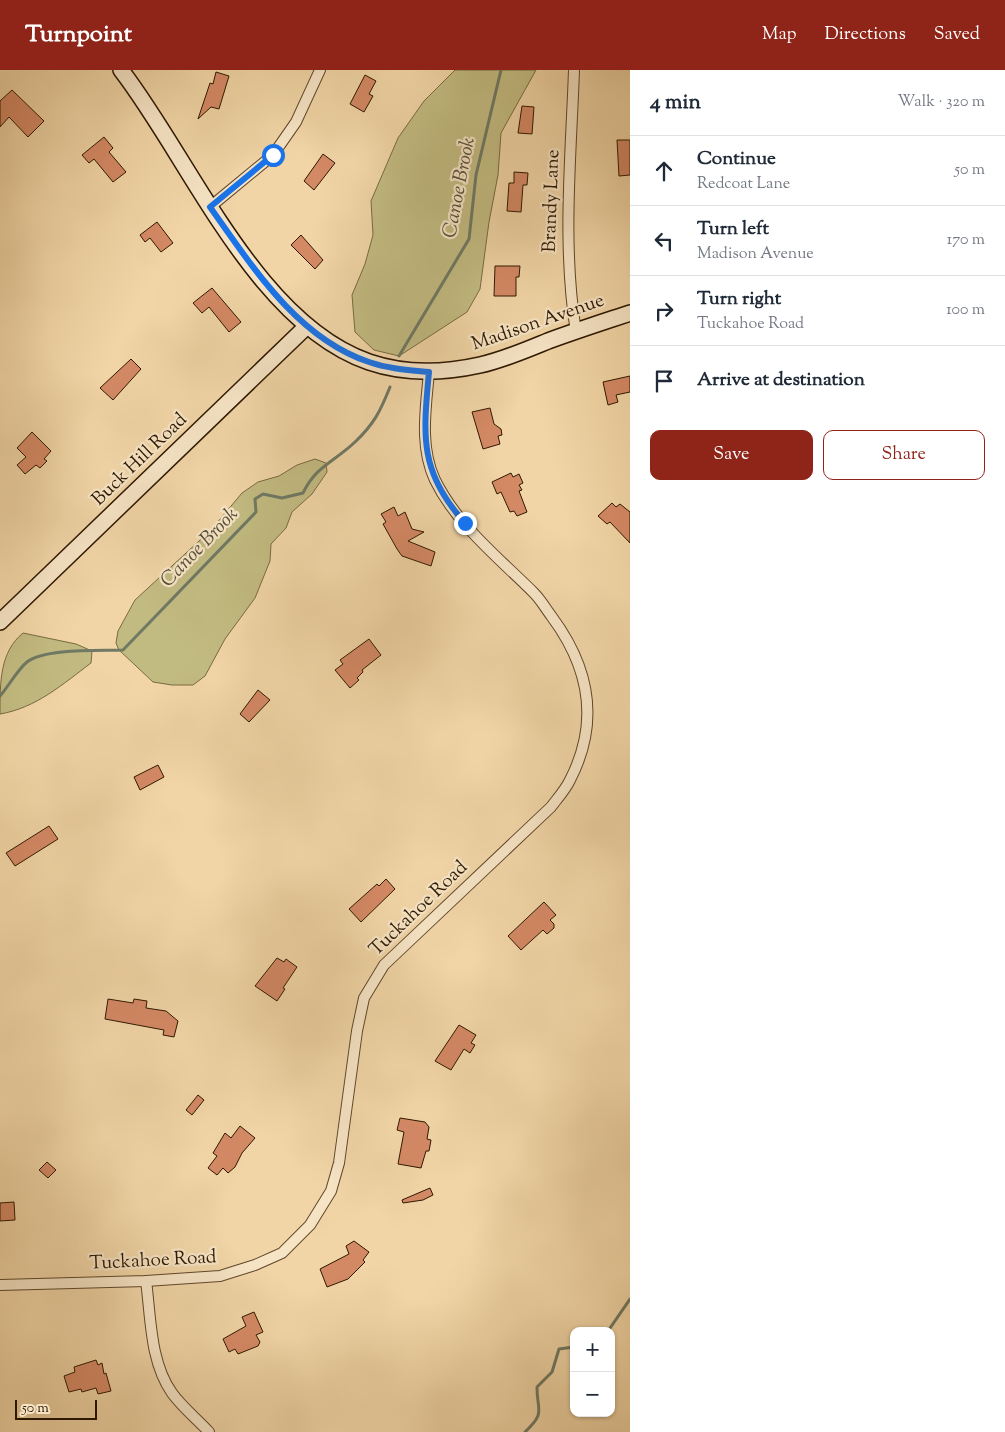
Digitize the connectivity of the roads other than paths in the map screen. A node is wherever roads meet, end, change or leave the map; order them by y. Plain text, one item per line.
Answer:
1 (121, 70) edge
2 (320, 70) edge
3 (574, 70) edge
4 (210, 207) junction
5 (630, 313) edge
6 (307, 326) junction
7 (576, 332) junction
8 (429, 372) junction
9 (0, 622) edge
10 (146, 1281) junction
11 (0, 1285) edge
12 (209, 1432) edge

1 - 4 street, Madison Avenue
2 - 4 street
3 - 7 street, Brandy Lane
4 - 6 street, Madison Avenue
5 - 7 street, Madison Avenue
6 - 8 street, Madison Avenue
6 - 9 street, Buck Hill Road
7 - 8 street, Madison Avenue
8 - 10 street, Tuckahoe Road
10 - 11 street, Tuckahoe Road
10 - 12 street

